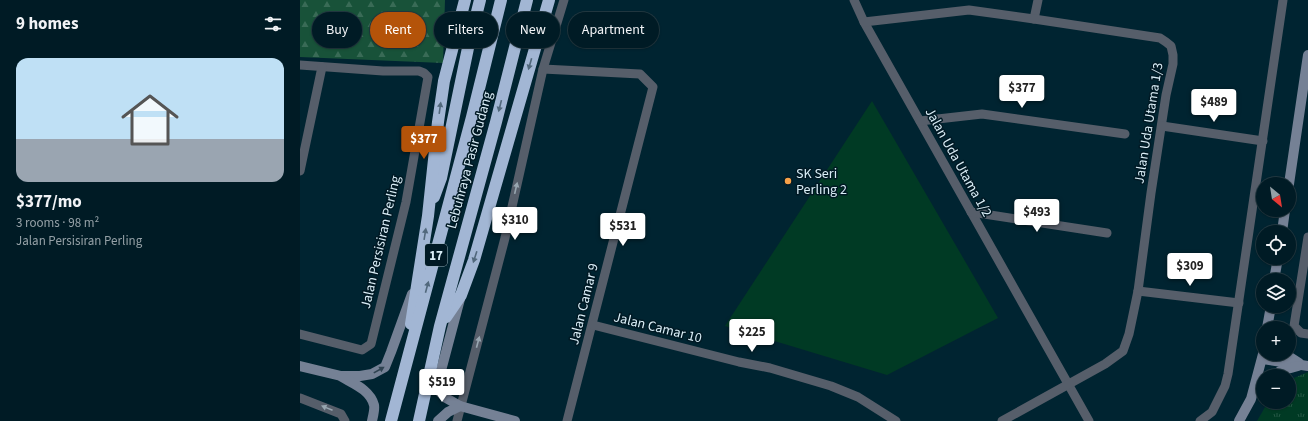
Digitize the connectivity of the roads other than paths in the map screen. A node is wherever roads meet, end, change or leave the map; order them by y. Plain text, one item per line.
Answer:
1 (465, 0) edge
2 (480, 0) edge
3 (501, 0) edge
4 (526, 0) edge
5 (549, 0) edge
6 (564, 0) edge
7 (854, 0) edge
8 (1038, 0) edge
9 (1283, 0) edge
10 (1034, 19) junction
11 (864, 22) junction
12 (1308, 55) edge
13 (300, 65) edge
14 (322, 68) junction
15 (543, 70) junction
16 (920, 121) junction
17 (1162, 126) junction
18 (1125, 134) dead end
19 (1263, 141) junction
20 (300, 170) edge
21 (1290, 177) edge
22 (971, 212) junction
23 (428, 216) junction
24 (1107, 233) dead end
25 (1308, 236) edge
26 (418, 279) junction
27 (1138, 292) junction
28 (461, 295) junction
29 (1239, 303) junction
30 (593, 325) junction
31 (440, 326) junction
32 (300, 334) edge
33 (1308, 334) edge
34 (1296, 360) edge
35 (1262, 361) edge
36 (1286, 361) edge
37 (1305, 365) edge
38 (300, 366) edge
39 (1288, 369) edge
40 (341, 376) junction
41 (1068, 384) junction
42 (400, 392) junction
43 (1256, 394) edge
44 (300, 398) edge
45 (1251, 399) junction
46 (460, 406) junction
47 (345, 421) edge
48 (372, 421) edge
49 (391, 421) edge
50 (419, 421) edge
51 (438, 421) edge
52 (457, 421) edge
53 (515, 421) edge
54 (567, 421) edge
55 (896, 421) edge
56 (1002, 421) edge
57 (1089, 421) edge
58 (1200, 421) edge
59 (1239, 421) edge

23 -> 1 highway
2 - 23 highway
42 -> 3 highway, Lebuhraya Pasir Gudang / 17
4 -> 31 highway, Lebuhraya Pasir Gudang / 17
5 -> 28 highway
6 - 15 street
7 - 11 street, Jalan Uda Utama 1/2
8 - 10 street
9 - 19 street
10 - 11 street, Jalan Uda Utama 1/3
10 - 17 street, Jalan Uda Utama 1/3
11 - 16 street, Jalan Uda Utama 1/2
12 - 21 street
13 - 14 street
14 - 20 street
14 - 32 street, Jalan Persisiran Perling
15 - 30 street, Jalan Camar 9
46 -> 15 street
16 - 18 street
16 - 22 street, Jalan Uda Utama 1/2
17 - 19 street
17 - 27 street, Jalan Uda Utama 1/3
19 - 29 street
22 - 24 street
22 - 41 street, Jalan Uda Utama 1/2
26 -> 23 highway
25 - 33 street
40 -> 26 street
26 - 42 highway
27 - 29 street
27 - 41 street, Jalan Uda Utama 1/3
28 - 31 highway
28 - 46 street
29 - 58 street
30 - 54 street, Jalan Camar 9
30 - 55 street, Jalan Camar 10
31 - 50 highway, Lebuhraya Pasir Gudang / 17
34 - 37 street
35 - 45 street
36 - 37 street
37 - 39 street
38 - 40 street
40 - 48 street
41 - 56 street, Jalan Uda Utama 1/3
41 - 57 street, Jalan Uda Utama 1/2
42 - 49 highway, Lebuhraya Pasir Gudang / 17
43 - 45 street
47 -> 44 street
45 - 59 street
46 - 51 street
46 - 52 street
46 - 53 street

